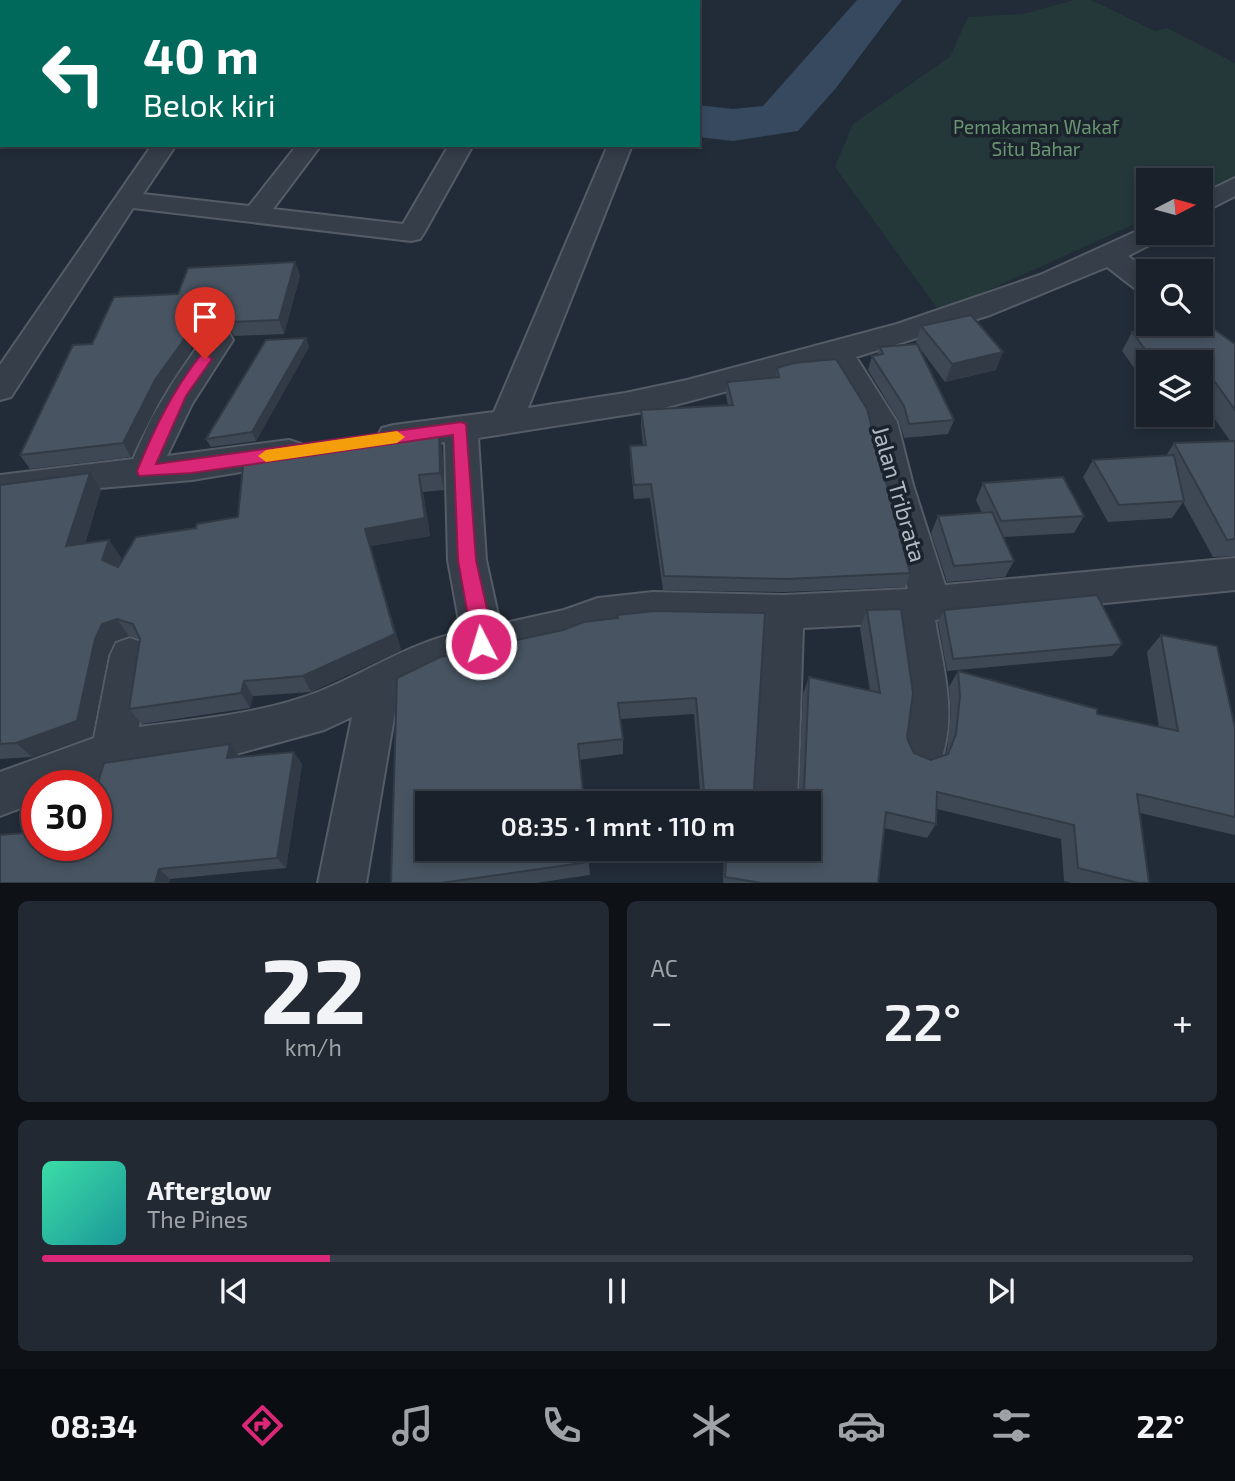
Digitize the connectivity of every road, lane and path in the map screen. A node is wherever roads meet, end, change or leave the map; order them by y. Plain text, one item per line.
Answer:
1 (163, 147) edge
2 (307, 147) edge
3 (460, 147) edge
4 (619, 147) edge
5 (1235, 186) edge
6 (1213, 199) edge
7 (127, 200) junction
8 (256, 215) junction
9 (1136, 242) edge
10 (1110, 256) junction
11 (1136, 276) edge
12 (218, 340) dead end
13 (838, 352) junction
14 (0, 389) edge
15 (506, 422) junction
16 (461, 428) junction
17 (367, 442) edge
18 (313, 449) edge
19 (145, 471) junction
20 (0, 489) edge
21 (1235, 574) edge
22 (923, 605) junction
23 (784, 612) junction
24 (481, 644) junction
25 (130, 656) dead end
26 (379, 685) junction
27 (113, 752) junction
28 (923, 752) dead end
29 (776, 791) edge
30 (0, 794) edge
31 (342, 883) edge

1 - 7 street
2 - 8 street
3 - 8 street
4 - 15 street
5 - 6 street
7 - 8 street
7 - 14 street
9 - 10 street
10 - 11 street
10 - 13 street
12 - 19 street
13 - 15 street
13 - 22 street, Jalan Tribrata
15 - 16 street
16 - 17 street
16 - 24 street
18 - 19 street
19 - 20 street
21 - 22 street
22 - 23 street
22 - 28 street, Jalan Tribrata
23 - 24 street
23 - 29 street
24 - 26 street
25 - 27 street
26 - 27 street
26 - 31 street
27 - 30 street

